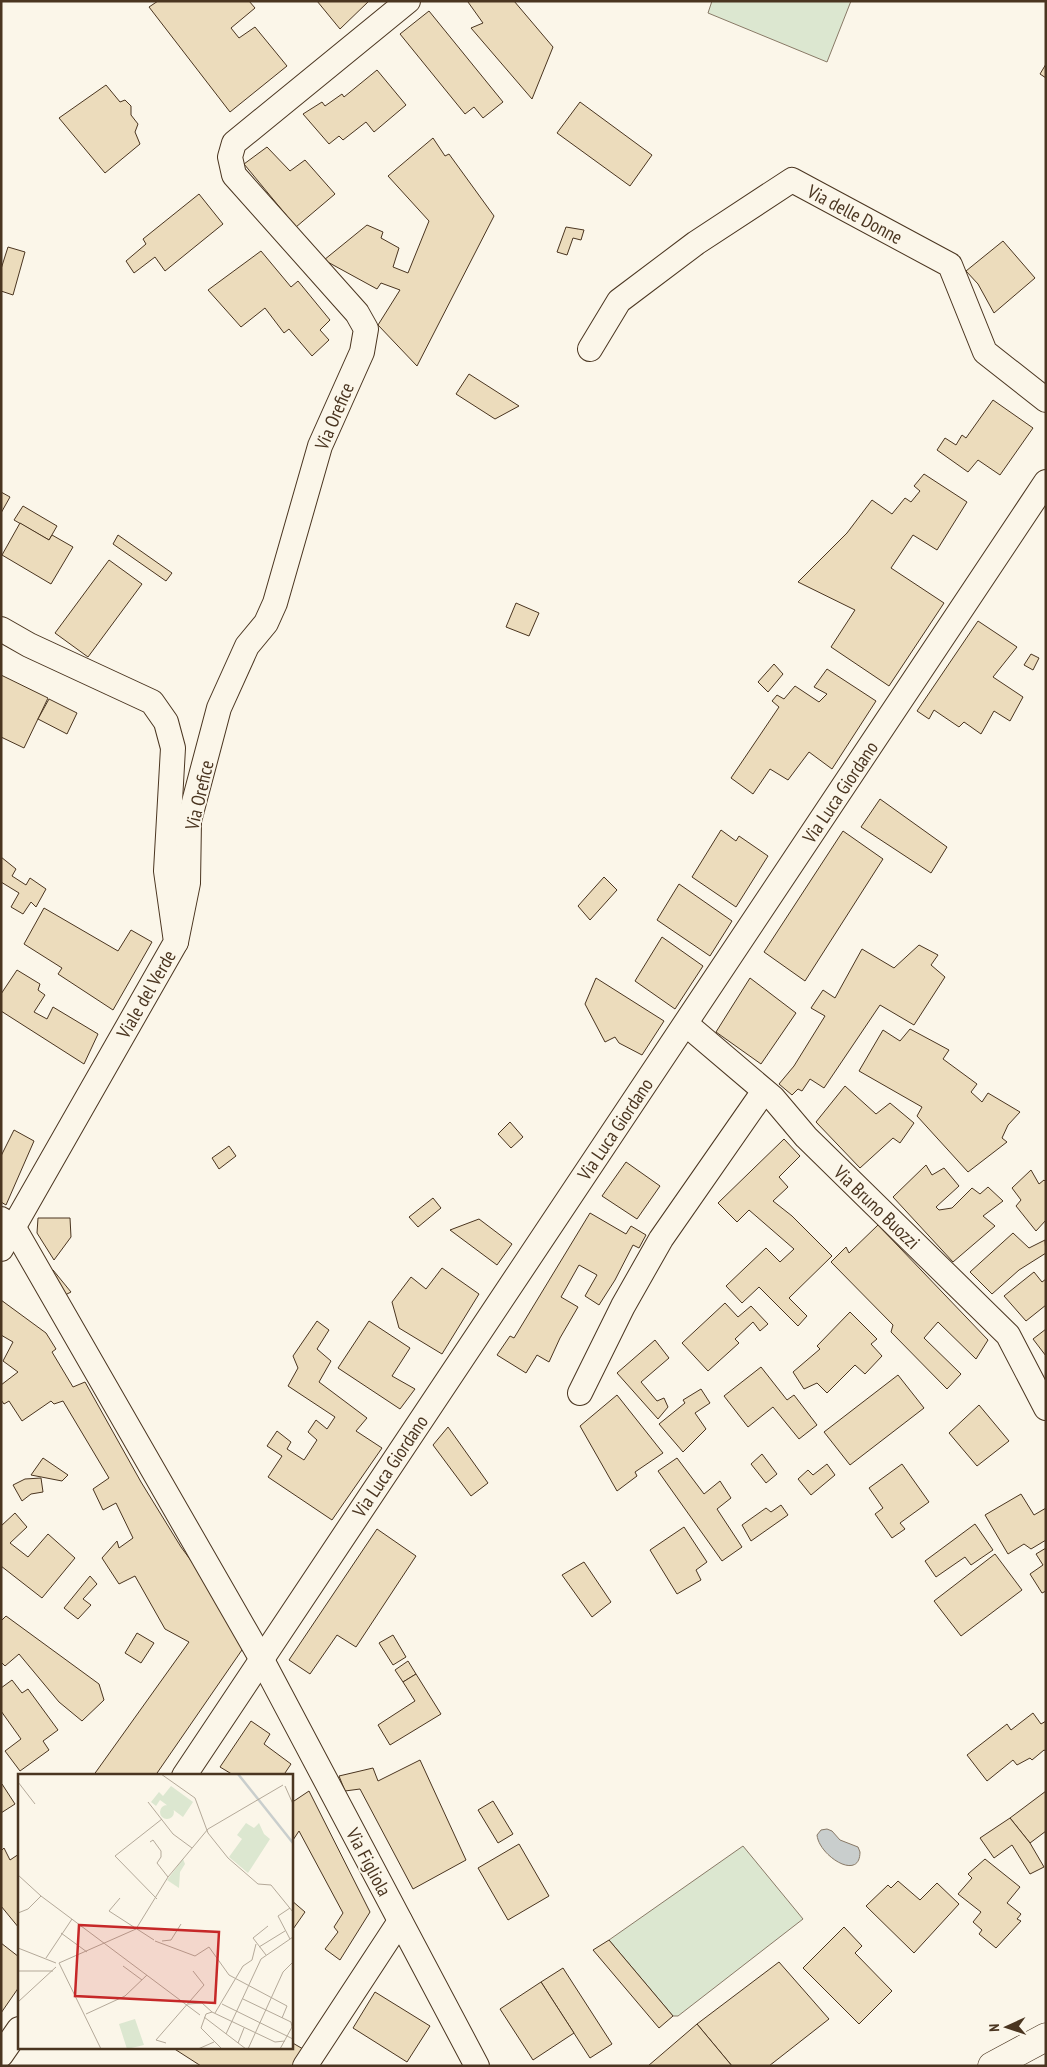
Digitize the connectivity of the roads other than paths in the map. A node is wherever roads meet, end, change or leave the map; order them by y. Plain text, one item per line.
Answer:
1 (408, 1) edge
2 (590, 349) dead end
3 (1046, 400) edge
4 (1046, 482) edge
5 (1, 629) edge
6 (176, 942) junction
7 (686, 1024) junction
8 (764, 1091) junction
9 (7, 1223) edge
10 (1, 1249) edge
11 (580, 1393) dead end
12 (1046, 1408) edge
13 (261, 1658) junction
14 (185, 1774) edge
15 (400, 1921) junction
16 (18, 2030) edge
17 (1046, 2037) edge
18 (1, 2056) edge
19 (305, 2066) edge
20 (477, 2066) edge
21 (992, 2066) edge

1 - 6 street, Via Orefice
2 - 3 street, Via delle Donne
4 - 7 street, Via Luca Giordano
5 - 6 street, Viale del Verde
6 - 9 street, Viale del Verde
7 - 8 street, Via Bruno Buozzi
7 - 13 street, Via Luca Giordano
8 - 11 street
8 - 12 street, Via Bruno Buozzi
9 - 10 street, Viale del Verde
9 - 13 street, Via Figliola
13 - 14 street, Via Luca Giordano
13 - 15 street, Via Figliola
15 - 19 street
15 - 20 street, Via Figliola
16 - 18 street
17 - 21 street

